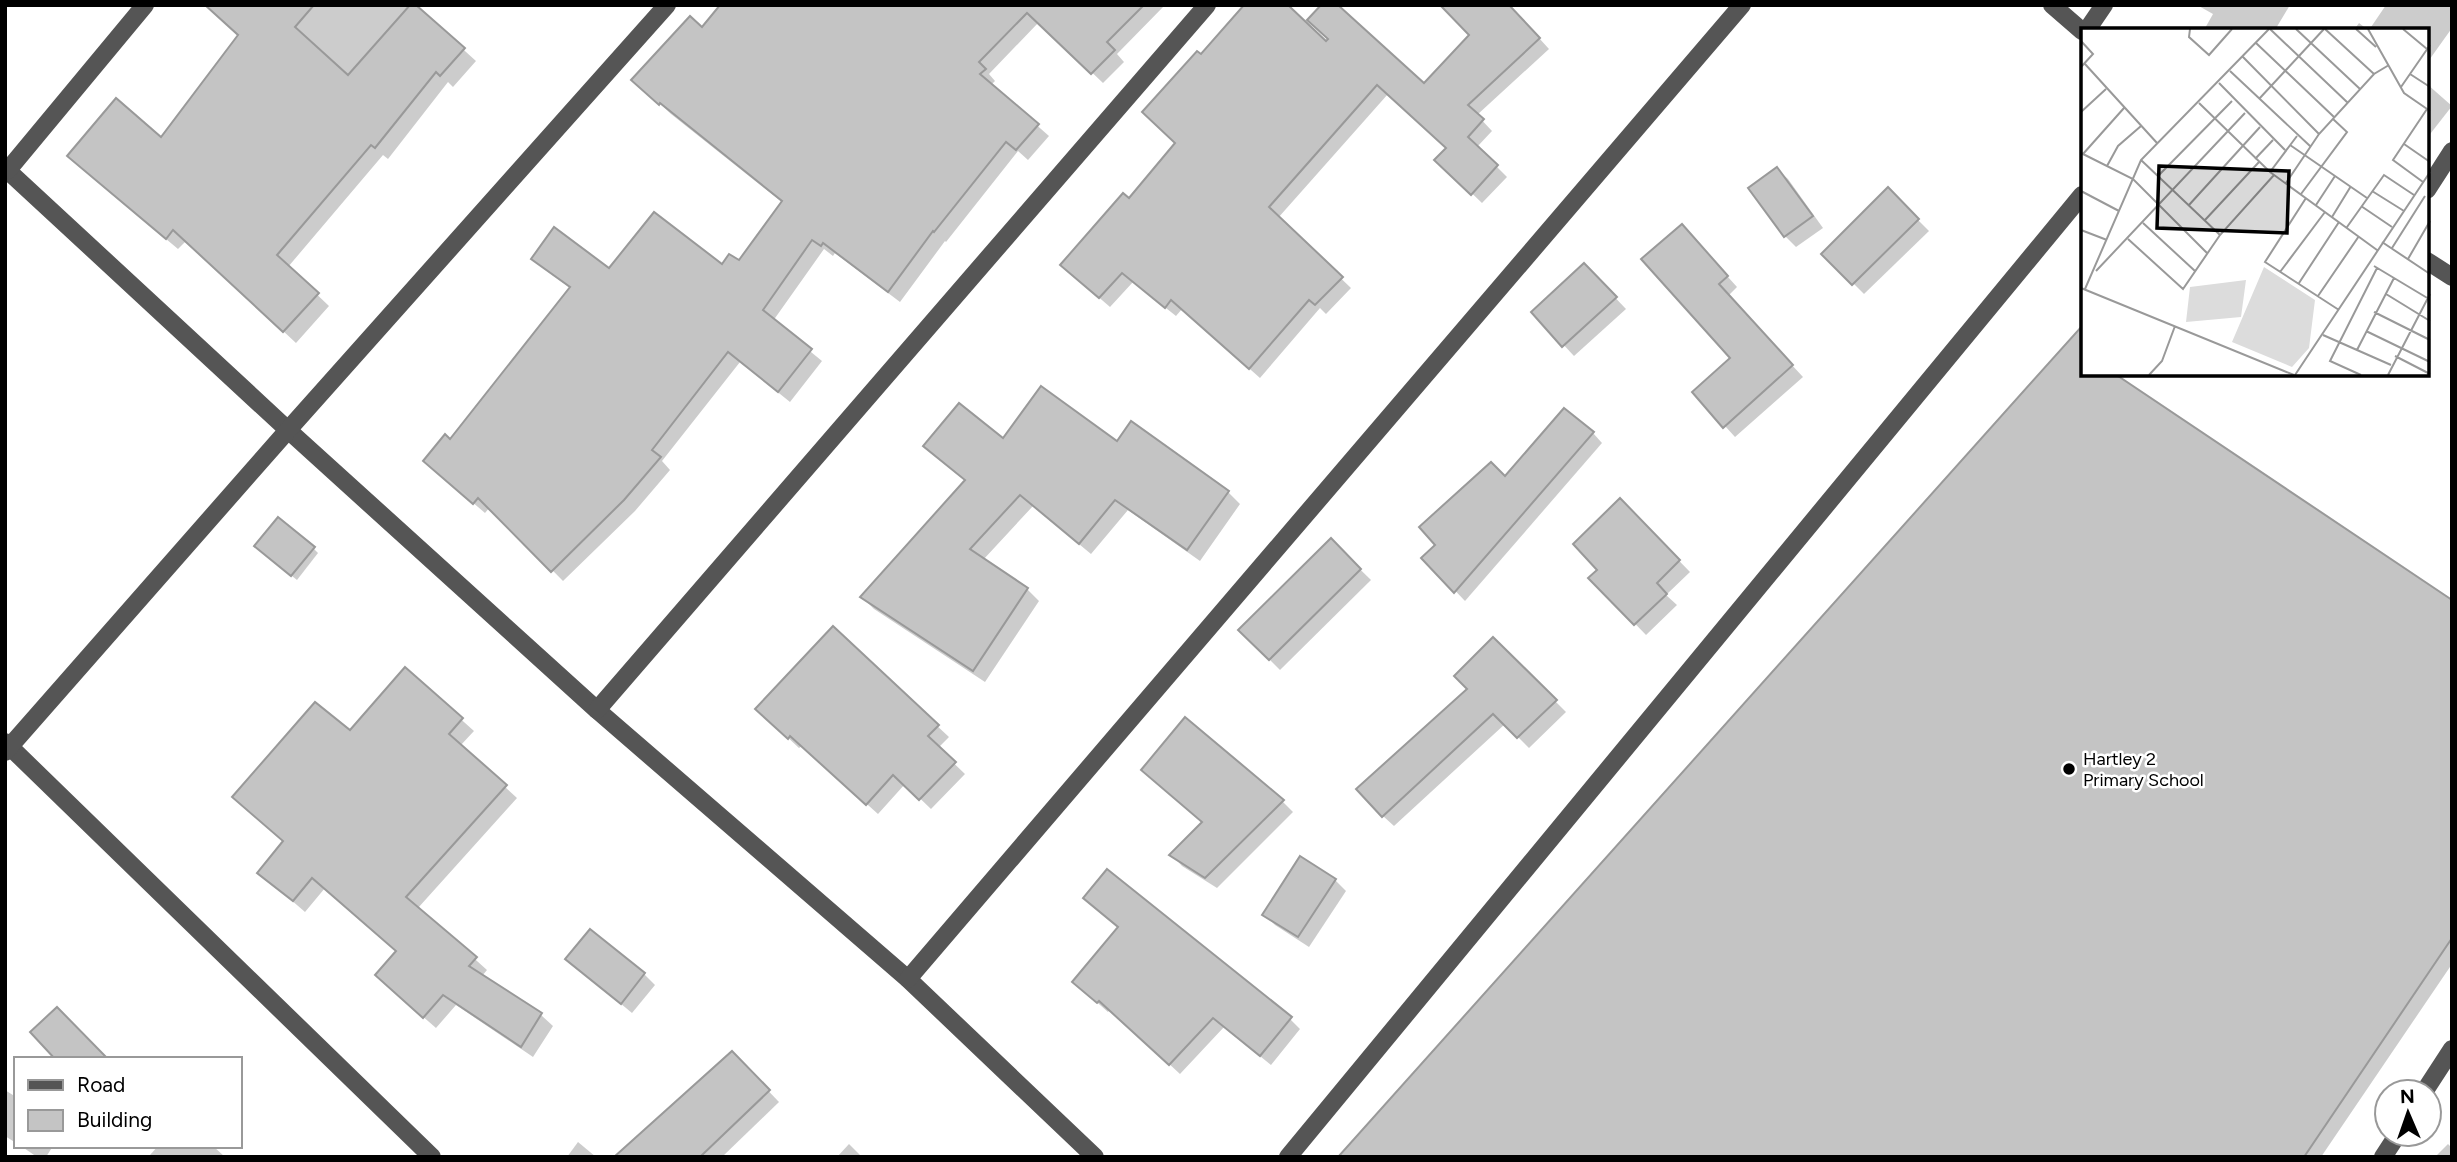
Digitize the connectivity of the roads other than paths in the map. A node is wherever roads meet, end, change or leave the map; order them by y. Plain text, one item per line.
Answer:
1 (145, 5) edge
2 (667, 5) edge
3 (1207, 5) edge
4 (1742, 5) edge
5 (2052, 5) edge
6 (2104, 5) edge
7 (2082, 28) edge
8 (2087, 28) edge
9 (2452, 151) edge
10 (7, 169) edge
11 (2429, 187) edge
12 (2081, 196) edge
13 (2429, 262) edge
14 (2452, 277) edge
15 (288, 430) junction
16 (597, 710) junction
17 (7, 747) edge
18 (908, 979) junction
19 (2452, 1049) edge
20 (2433, 1078) edge
21 (432, 1157) edge
22 (1095, 1157) edge
23 (1288, 1157) edge

1 - 10 street
2 - 15 street
3 - 16 street
4 - 18 street
5 - 7 street
6 - 8 street
9 - 11 street
10 - 15 street
12 - 23 street
13 - 14 street
15 - 16 street
15 - 17 street
16 - 18 street
17 - 21 street
18 - 22 street
19 - 20 street

